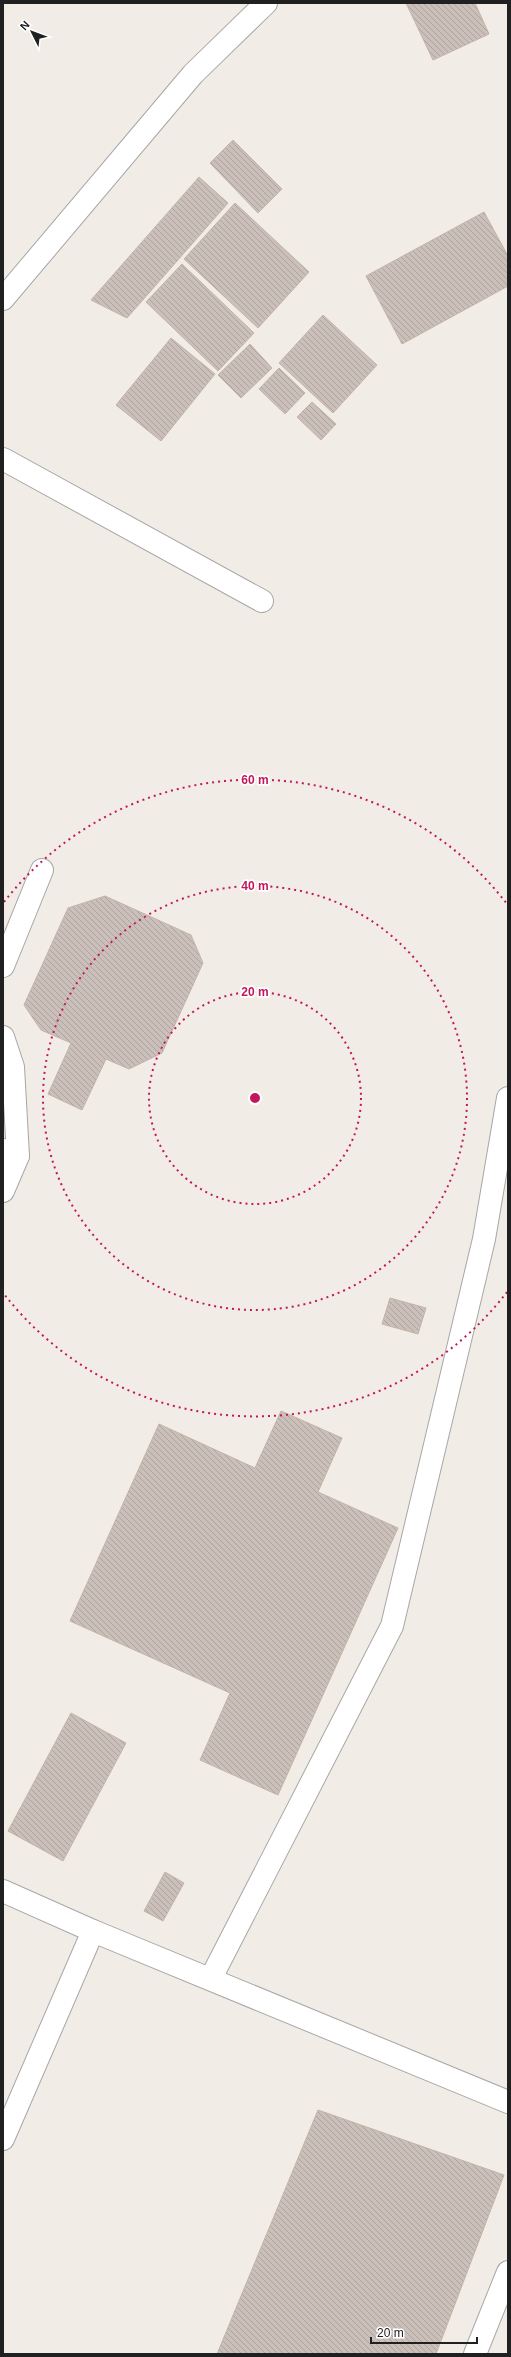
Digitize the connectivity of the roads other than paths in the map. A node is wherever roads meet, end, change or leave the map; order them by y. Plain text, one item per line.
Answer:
1 (266, 3) edge
2 (3, 299) edge
3 (3, 459) edge
4 (262, 601) dead end
5 (42, 870) dead end
6 (3, 966) edge
7 (3, 1037) edge
8 (508, 1098) edge
9 (11, 1152) edge
10 (3, 1191) edge
11 (3, 1891) edge
12 (93, 1932) junction
13 (211, 1978) junction
14 (508, 2102) edge
15 (3, 2139) edge
16 (508, 2272) edge
17 (475, 2354) edge

1 - 2 street
3 - 4 street
5 - 6 street
7 - 9 street
8 - 13 street
9 - 10 street
11 - 12 street
12 - 13 street
12 - 15 street
13 - 14 street
16 - 17 street

